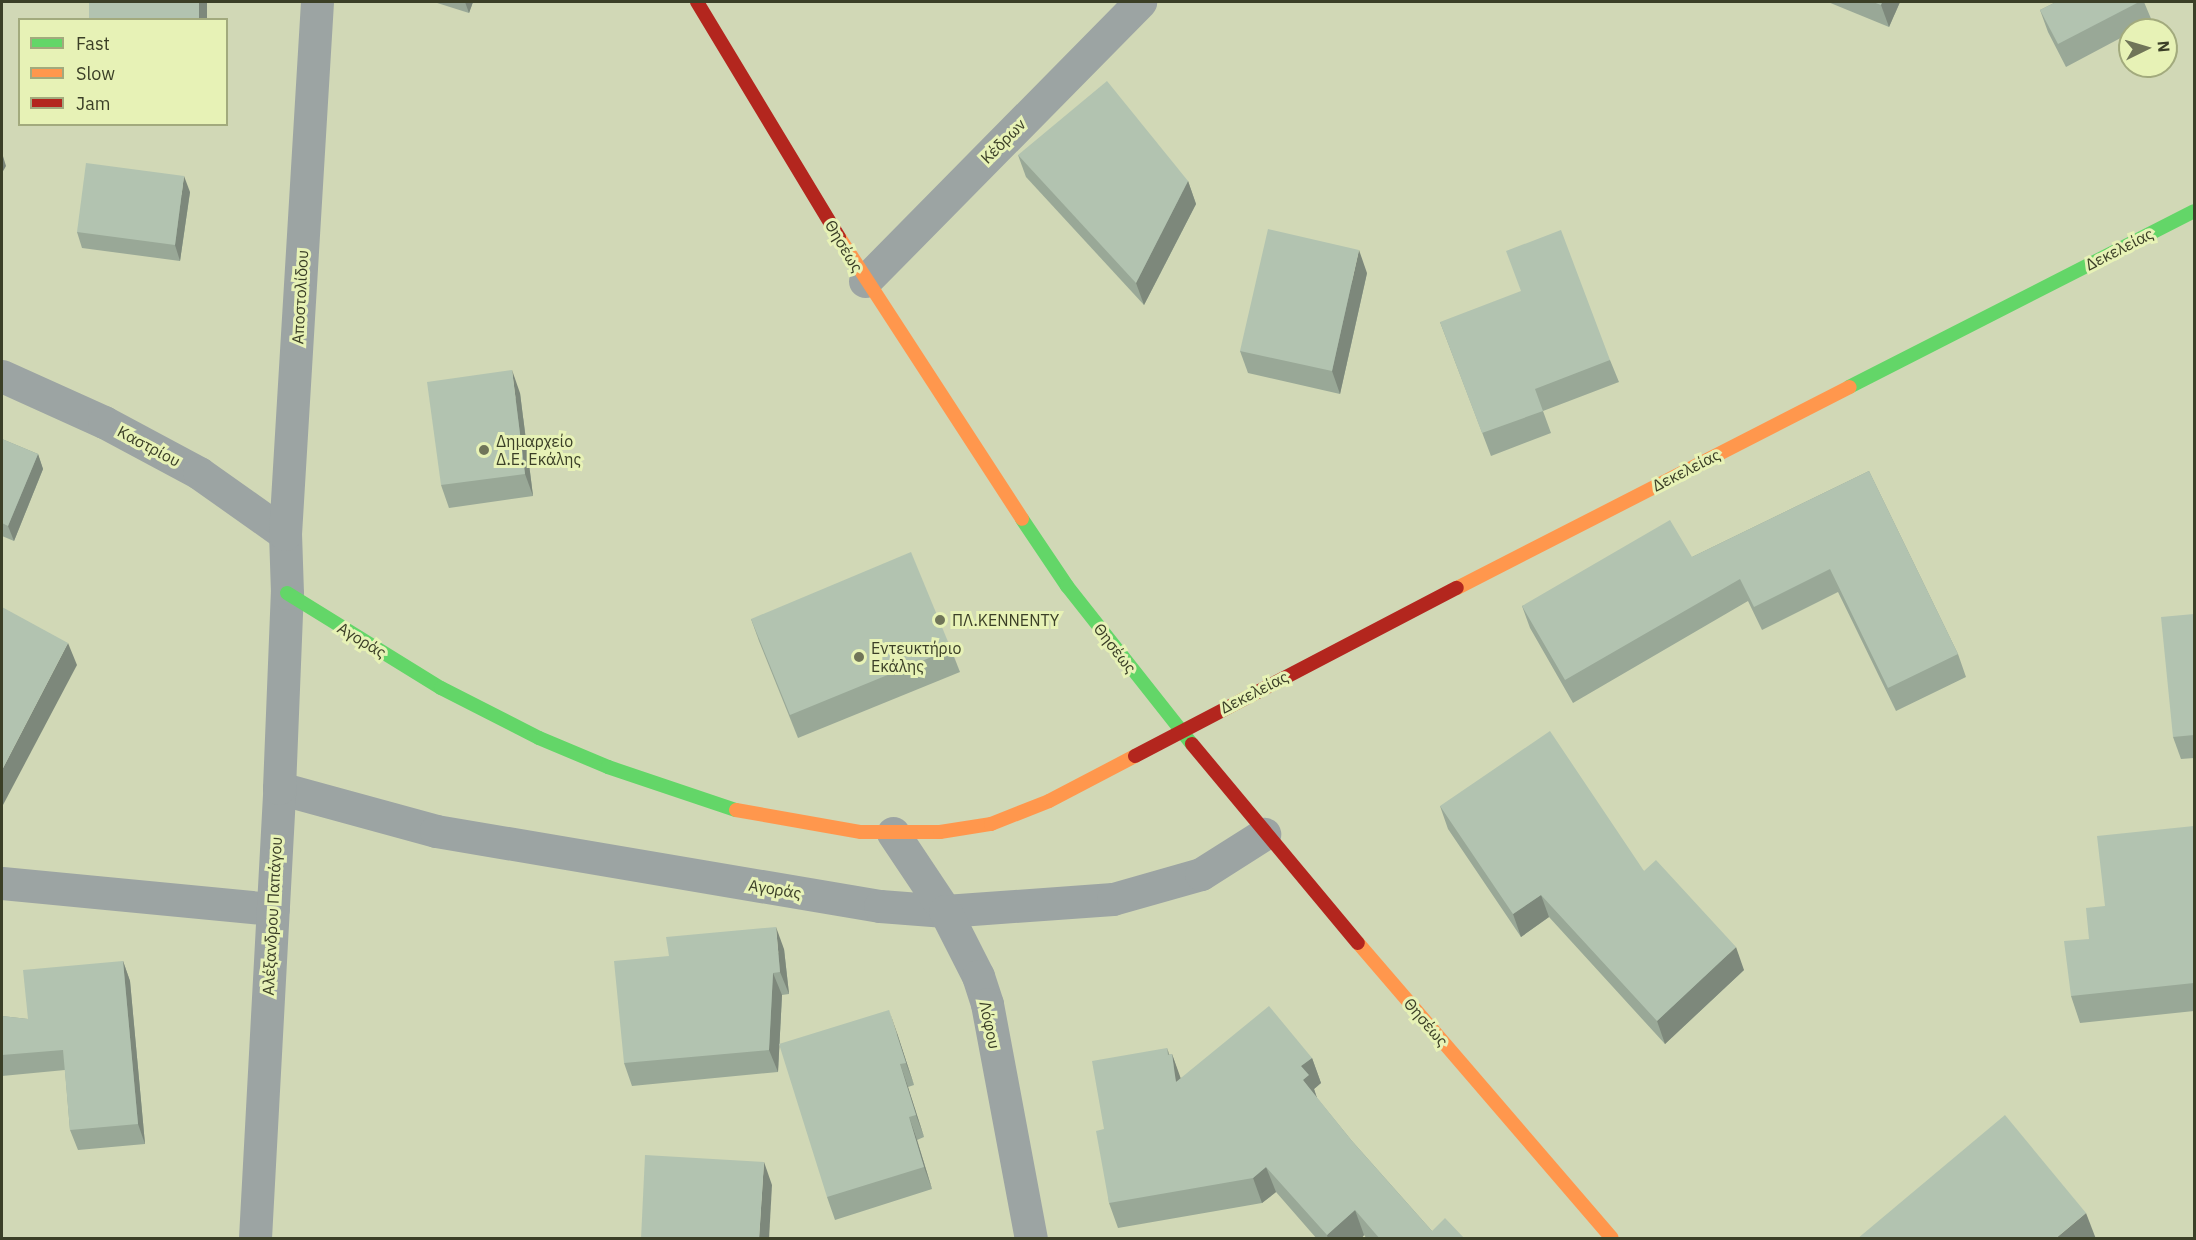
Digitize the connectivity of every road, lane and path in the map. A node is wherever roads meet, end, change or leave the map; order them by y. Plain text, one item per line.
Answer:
1 (317, 2) edge
2 (697, 2) edge
3 (1140, 2) edge
4 (2194, 211) edge
5 (865, 281) junction
6 (2, 376) edge
7 (285, 534) junction
8 (287, 593) junction
9 (1179, 731) junction
10 (279, 788) junction
11 (893, 833) junction
12 (1264, 834) junction
13 (2, 883) edge
14 (273, 909) junction
15 (945, 911) junction
16 (255, 1239) edge
17 (1031, 1239) edge
18 (1612, 1239) edge

1 - 7 street, Αποστολίδου
2 - 5 street, Θησέως
3 - 5 street, Κέδρων
4 - 9 street, Δεκελείας
5 - 9 street, Θησέως
6 - 7 street, Καστρίου
7 - 8 street, Αποστολίδου
8 - 10 street, Αλέξανδρου Παπάγου
8 - 11 street, Αγοράς
9 - 11 street, Αγοράς
9 - 12 street, Θησέως
10 - 14 street, Αλέξανδρου Παπάγου
10 - 15 street, Αγοράς
11 - 15 street, Λόφου
12 - 15 street, Αγοράς
12 - 18 street, Θησέως
13 - 14 street
14 - 16 street, Αλέξανδρου Παπάγου
15 - 17 street, Λόφου

